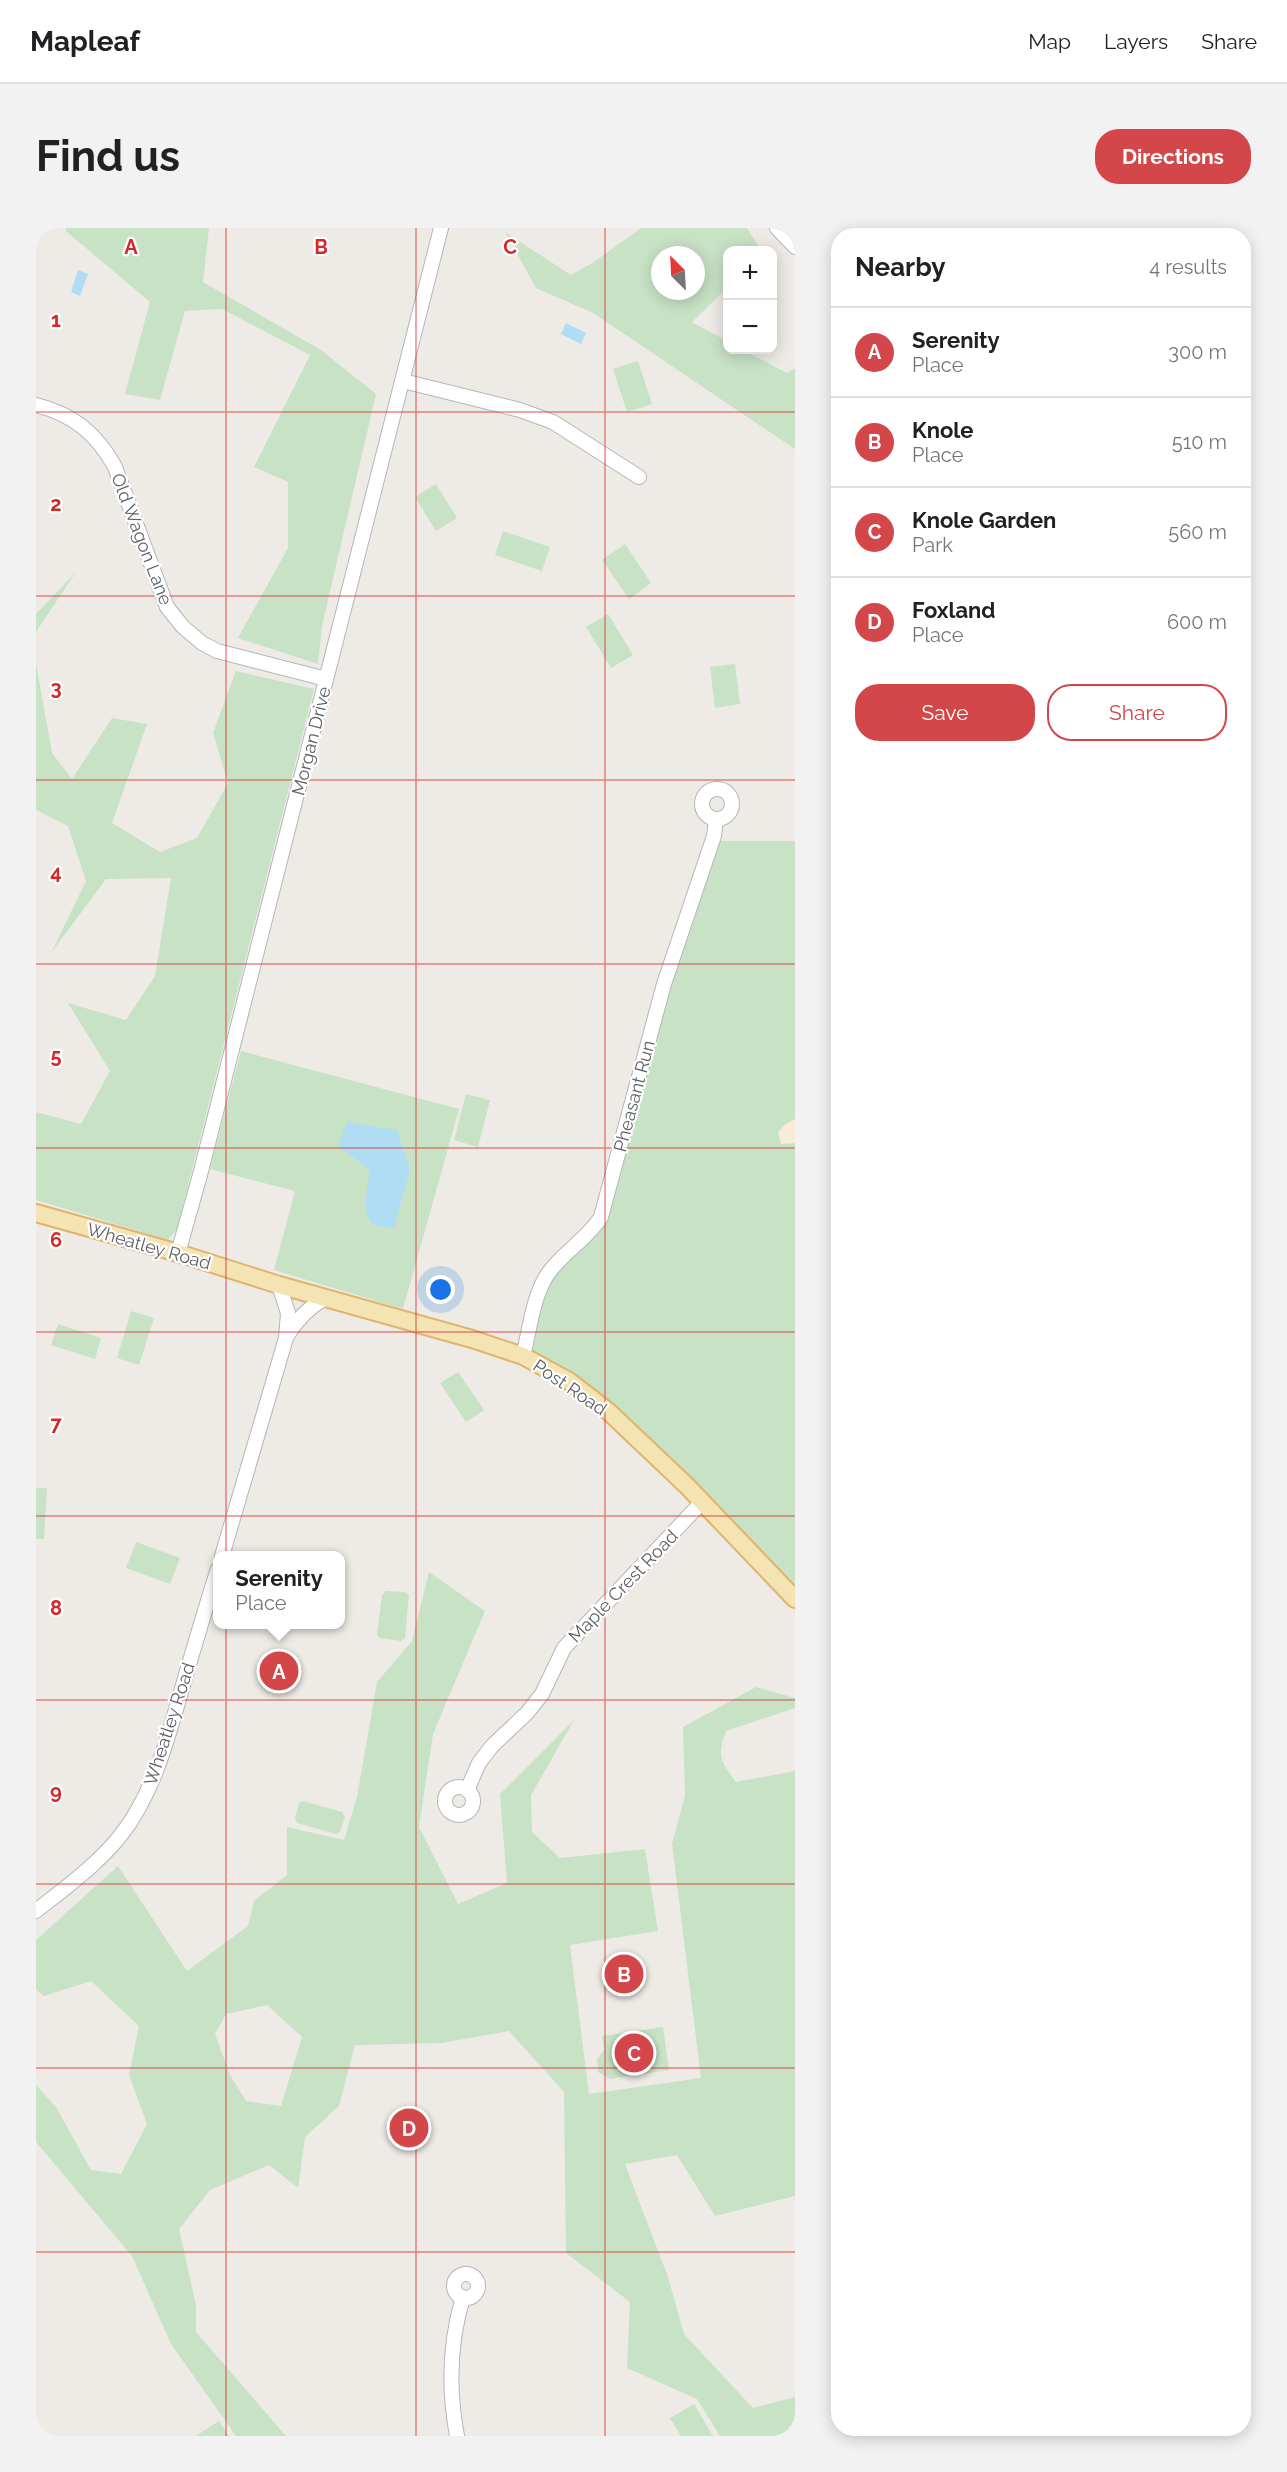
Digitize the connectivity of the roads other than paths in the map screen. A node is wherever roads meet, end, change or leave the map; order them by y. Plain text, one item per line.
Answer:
1 (441, 228) edge
2 (777, 228) edge
3 (795, 248) edge
4 (403, 381) junction
5 (36, 405) edge
6 (639, 477) dead end
7 (326, 679) junction
8 (716, 819) dead end
9 (36, 1213) edge
10 (178, 1253) junction
11 (279, 1285) junction
12 (325, 1298) junction
13 (286, 1338) junction
14 (523, 1356) junction
15 (702, 1502) junction
16 (223, 1551) edge
17 (213, 1586) edge
18 (795, 1599) edge
19 (467, 1790) dead end
20 (36, 1911) edge
21 (463, 2297) dead end
22 (457, 2436) edge

1 - 4 street, Morgan Drive
2 - 3 street
4 - 6 street
4 - 7 street, Morgan Drive
5 - 7 street, Old Wagon Lane
7 - 10 street, Morgan Drive
8 - 14 street, Pheasant Run
9 - 10 main road, Wheatley Road
10 - 11 main road, Wheatley Road
11 - 12 main road, Post Road
11 - 13 street
12 - 13 street
12 - 14 main road, Post Road
13 - 16 street
14 - 15 main road, Post Road
15 - 18 main road, Post Road
15 - 19 street, Maple Crest Road
17 - 20 street, Wheatley Road
21 - 22 street

